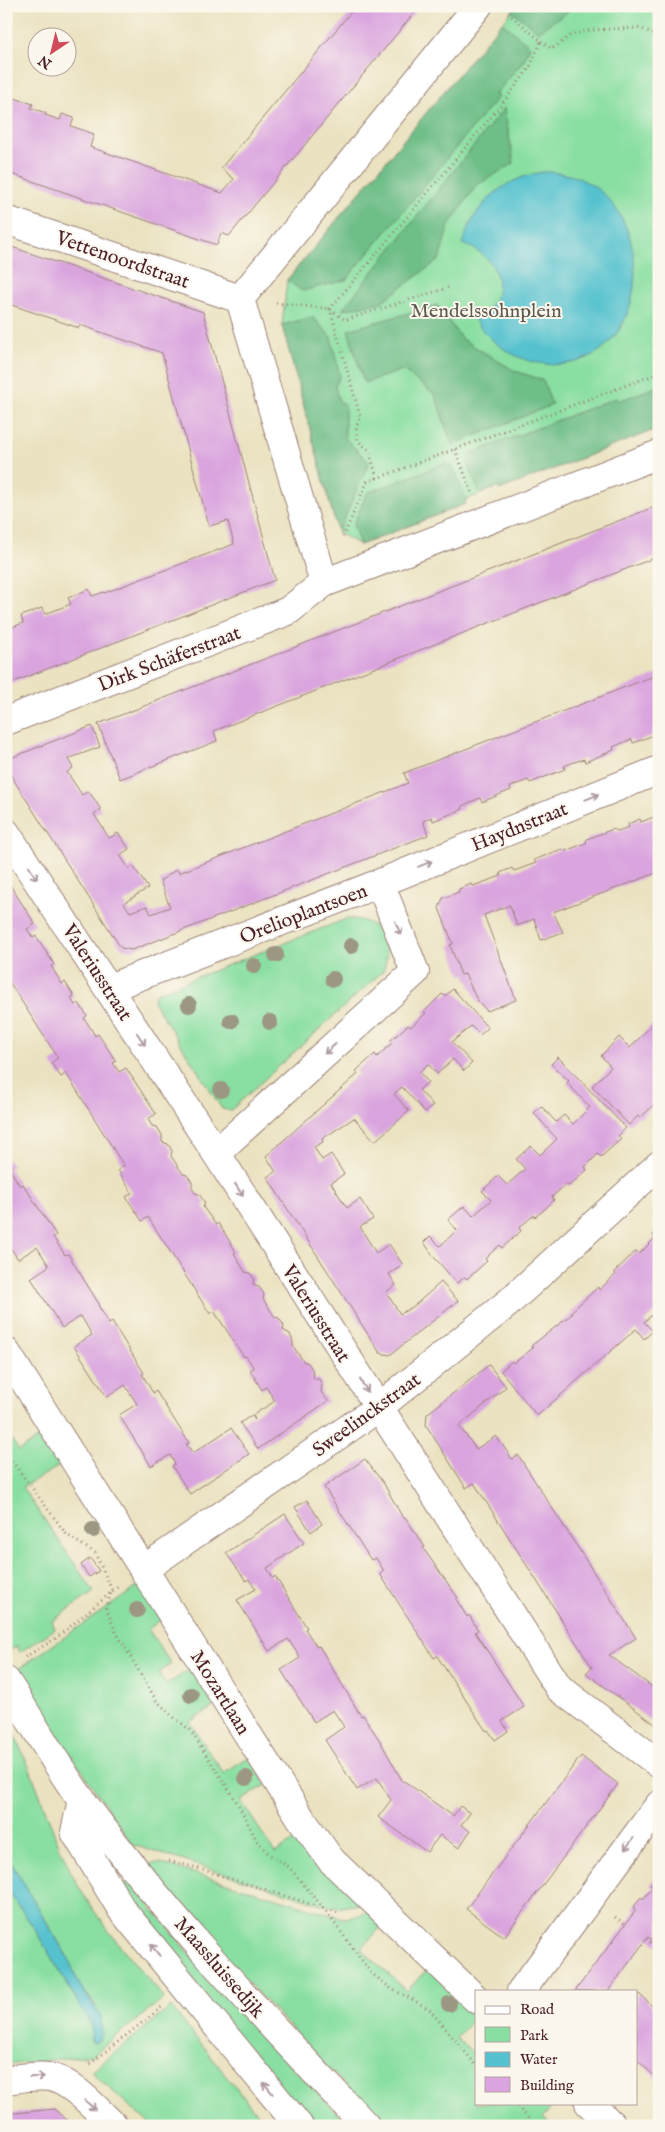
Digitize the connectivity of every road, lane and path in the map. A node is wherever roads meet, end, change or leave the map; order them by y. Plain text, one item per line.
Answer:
1 (478, 6) edge
2 (507, 12) dead end
3 (659, 35) edge
4 (541, 41) junction
5 (6, 220) edge
6 (450, 287) dead end
7 (240, 299) junction
8 (330, 309) junction
9 (659, 373) edge
10 (454, 449) junction
11 (659, 454) edge
12 (377, 478) junction
13 (485, 521) junction
14 (324, 583) junction
15 (6, 721) edge
16 (659, 770) edge
17 (6, 833) edge
18 (380, 883) junction
19 (109, 988) junction
20 (216, 1153) junction
21 (659, 1164) edge
22 (6, 1352) edge
23 (378, 1408) junction
24 (6, 1453) edge
25 (144, 1569) junction
26 (112, 1590) junction
27 (22, 1659) dead end
28 (6, 1681) edge
29 (659, 1764) edge
30 (82, 1800) junction
31 (659, 1805) edge
32 (126, 1858) junction
33 (373, 1902) junction
34 (325, 1910) junction
35 (646, 1940) dead end
36 (659, 1950) edge
37 (522, 1990) edge
38 (475, 1998) edge
39 (166, 2004) dead end
40 (475, 2064) edge
41 (6, 2080) edge
42 (66, 2083) junction
43 (515, 2104) edge
44 (590, 2104) edge
45 (114, 2126) edge
46 (299, 2126) edge
47 (366, 2126) edge
48 (536, 2126) edge
49 (613, 2126) edge

1 - 7 street
2 - 4 path
3 - 4 path
4 - 8 path
5 - 7 street, Vettenoordstraat
6 - 8 path
7 - 8 path
7 - 14 street
8 - 12 path
9 - 10 path
10 - 12 path
10 - 13 path
11 - 13 street
12 - 14 path
13 - 14 street
14 - 15 street, Dirk Schäferstraat
18 -> 16 street, Haydnstraat
17 -> 19 street, Valeriusstraat
18 - 19 street, Orelioplantsoen
18 -> 20 street, Orelioplantsoen
19 -> 20 street, Valeriusstraat
20 -> 23 street, Valeriusstraat
21 - 23 street, Sweelinckstraat
22 - 25 street, Mozartlaan
23 - 25 street, Sweelinckstraat
23 - 29 street, Valeriusstraat
24 - 26 path
25 - 26 path
25 - 33 street, Mozartlaan
26 - 27 path
26 - 34 path
28 - 30 street, Maassluissedijk
30 - 32 street, Maassluissedijk
46 -> 30 street, Maassluissedijk
31 -> 37 street
32 - 34 path
32 - 47 street, Maassluissedijk
33 - 34 path
33 - 38 street, Mozartlaan
34 - 40 path
35 - 36 path
39 - 42 path
41 -> 42 street
42 -> 45 street
43 - 48 path
44 - 49 street

